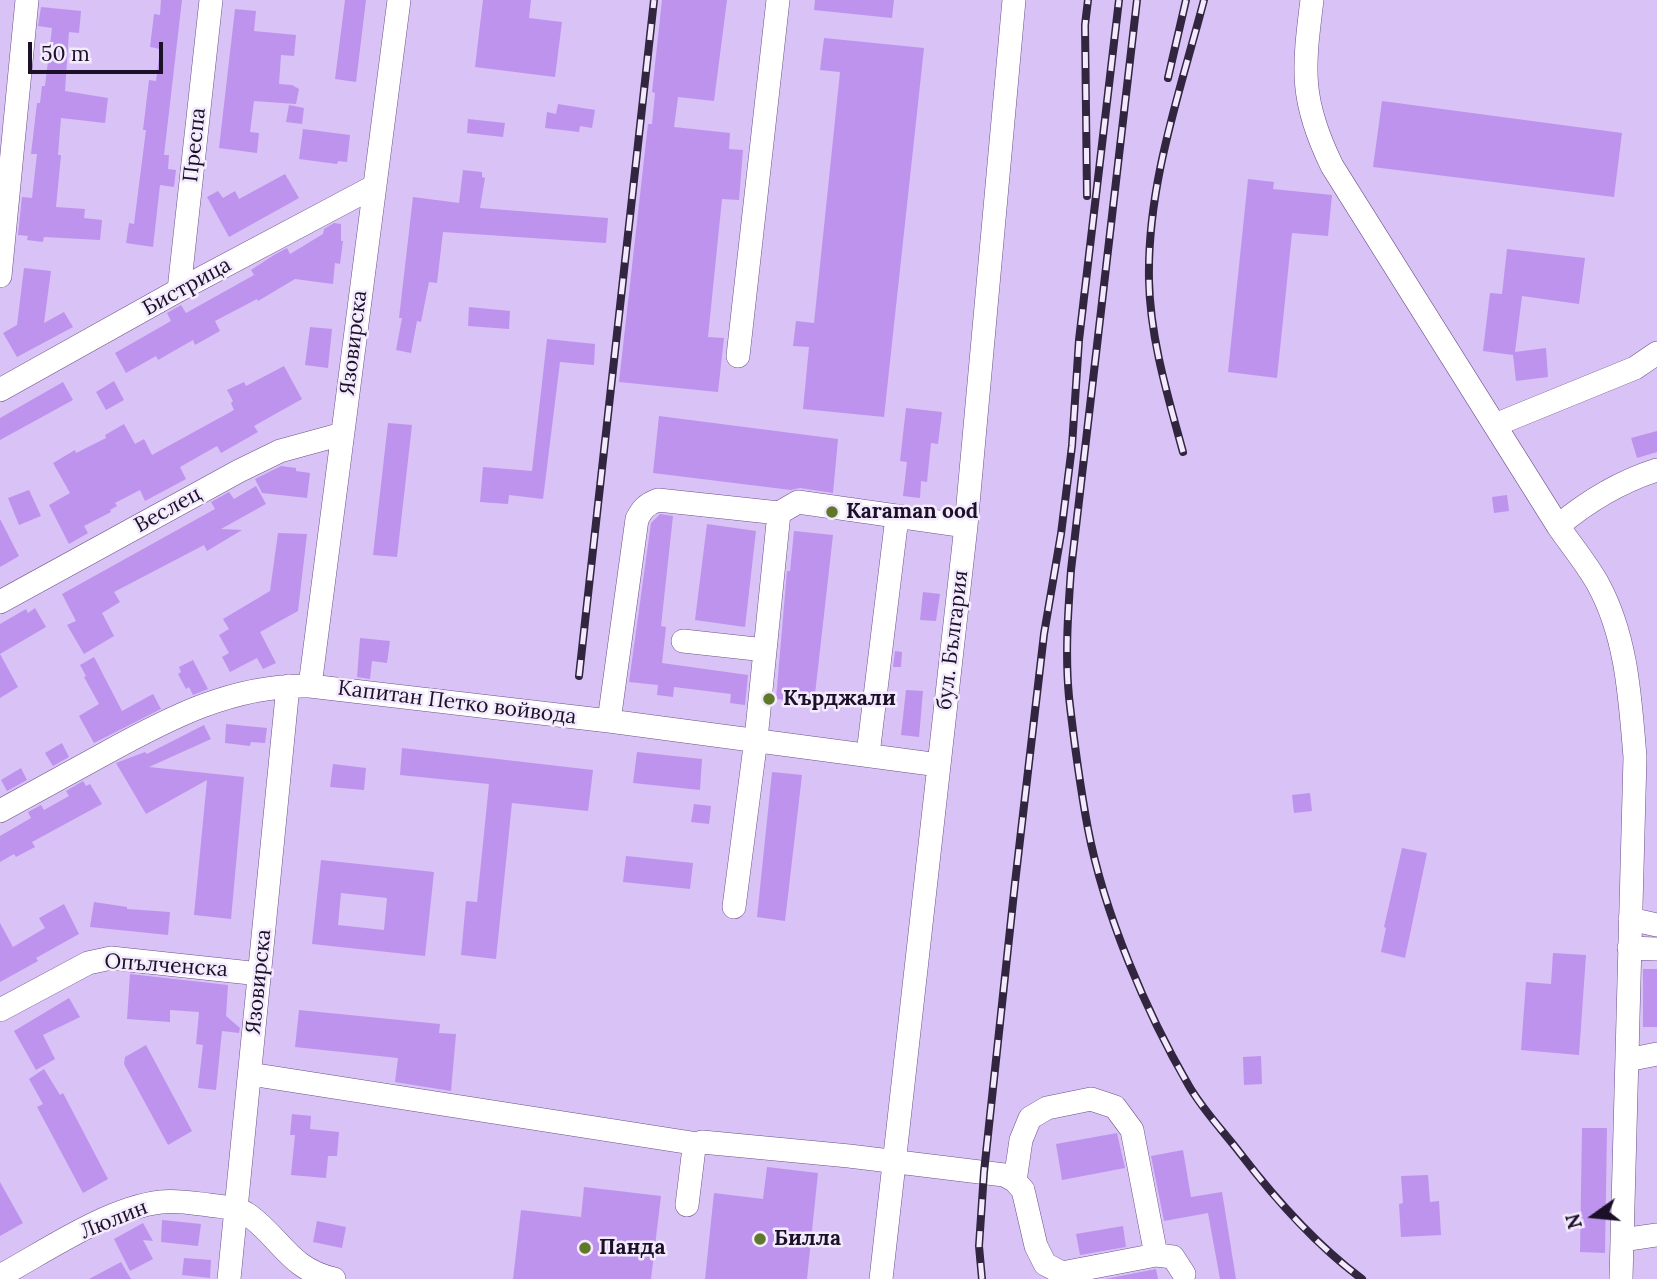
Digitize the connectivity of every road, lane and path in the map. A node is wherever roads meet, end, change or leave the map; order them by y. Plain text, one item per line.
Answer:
1 (27, 0) edge
2 (211, 0) edge
3 (399, 0) edge
4 (778, 0) edge
5 (1014, 0) edge
6 (1312, 0) edge
7 (374, 186) junction
8 (0, 276) edge
9 (179, 290) junction
10 (1657, 353) edge
11 (738, 356) dead end
12 (0, 390) edge
13 (1495, 425) junction
14 (342, 434) junction
15 (1657, 470) edge
16 (779, 513) junction
17 (897, 517) junction
18 (966, 526) junction
19 (1558, 526) junction
20 (0, 602) edge
21 (684, 641) dead end
22 (765, 650) junction
23 (299, 686) junction
24 (609, 720) junction
25 (756, 739) junction
26 (868, 754) junction
27 (939, 765) junction
28 (0, 811) edge
29 (734, 907) dead end
30 (1630, 919) junction
31 (1657, 925) edge
32 (1629, 948) junction
33 (1657, 949) edge
34 (260, 974) junction
35 (0, 1010) edge
36 (1657, 1054) edge
37 (1627, 1060) junction
38 (250, 1074) junction
39 (698, 1144) junction
40 (895, 1161) junction
41 (1015, 1181) junction
42 (687, 1205) dead end
43 (237, 1209) junction
44 (1657, 1236) edge
45 (1622, 1240) junction
46 (1156, 1255) junction
47 (1184, 1274) dead end
48 (0, 1276) edge
49 (885, 1277) edge
50 (229, 1279) edge
51 (334, 1279) edge
52 (1622, 1279) edge

1 - 8 street
2 - 9 street, Преспа
3 - 7 street, Язовирска
4 - 11 street
5 - 18 street, бул. България
6 - 13 street
7 - 9 street, Бистрица
7 - 14 street, Язовирска
9 - 12 street, Бистрица
10 - 13 street
13 - 19 street
14 - 20 street, Веслец
14 - 23 street, Язовирска
15 - 19 street
16 - 17 street
16 - 22 street
16 - 24 street
17 - 18 street
17 - 26 street
18 - 27 street, бул. България
19 - 30 street
21 - 22 street
22 - 25 street
23 - 24 street, Капитан Петко войвода
23 - 28 street, Капитан Петко войвода
23 - 34 street, Язовирска
24 - 25 street, Капитан Петко войвода
25 - 26 street, Капитан Петко войвода
25 - 29 street
26 - 27 street, Капитан Петко войвода
27 - 40 street, бул. България
30 - 31 street
30 - 32 street
32 - 33 street
32 - 37 street
34 - 35 street, Опълченска
34 - 38 street, Язовирска
36 - 37 street
37 - 45 street
38 - 39 street
38 - 43 street, Язовирска
39 - 40 street
39 - 42 street
40 - 41 street
40 - 49 street, бул. България
41 - 46 street
41 - 46 street
43 - 48 street, Люлин
43 - 50 street, Язовирска
43 - 51 street
44 - 45 street
45 - 52 street
46 - 47 street

